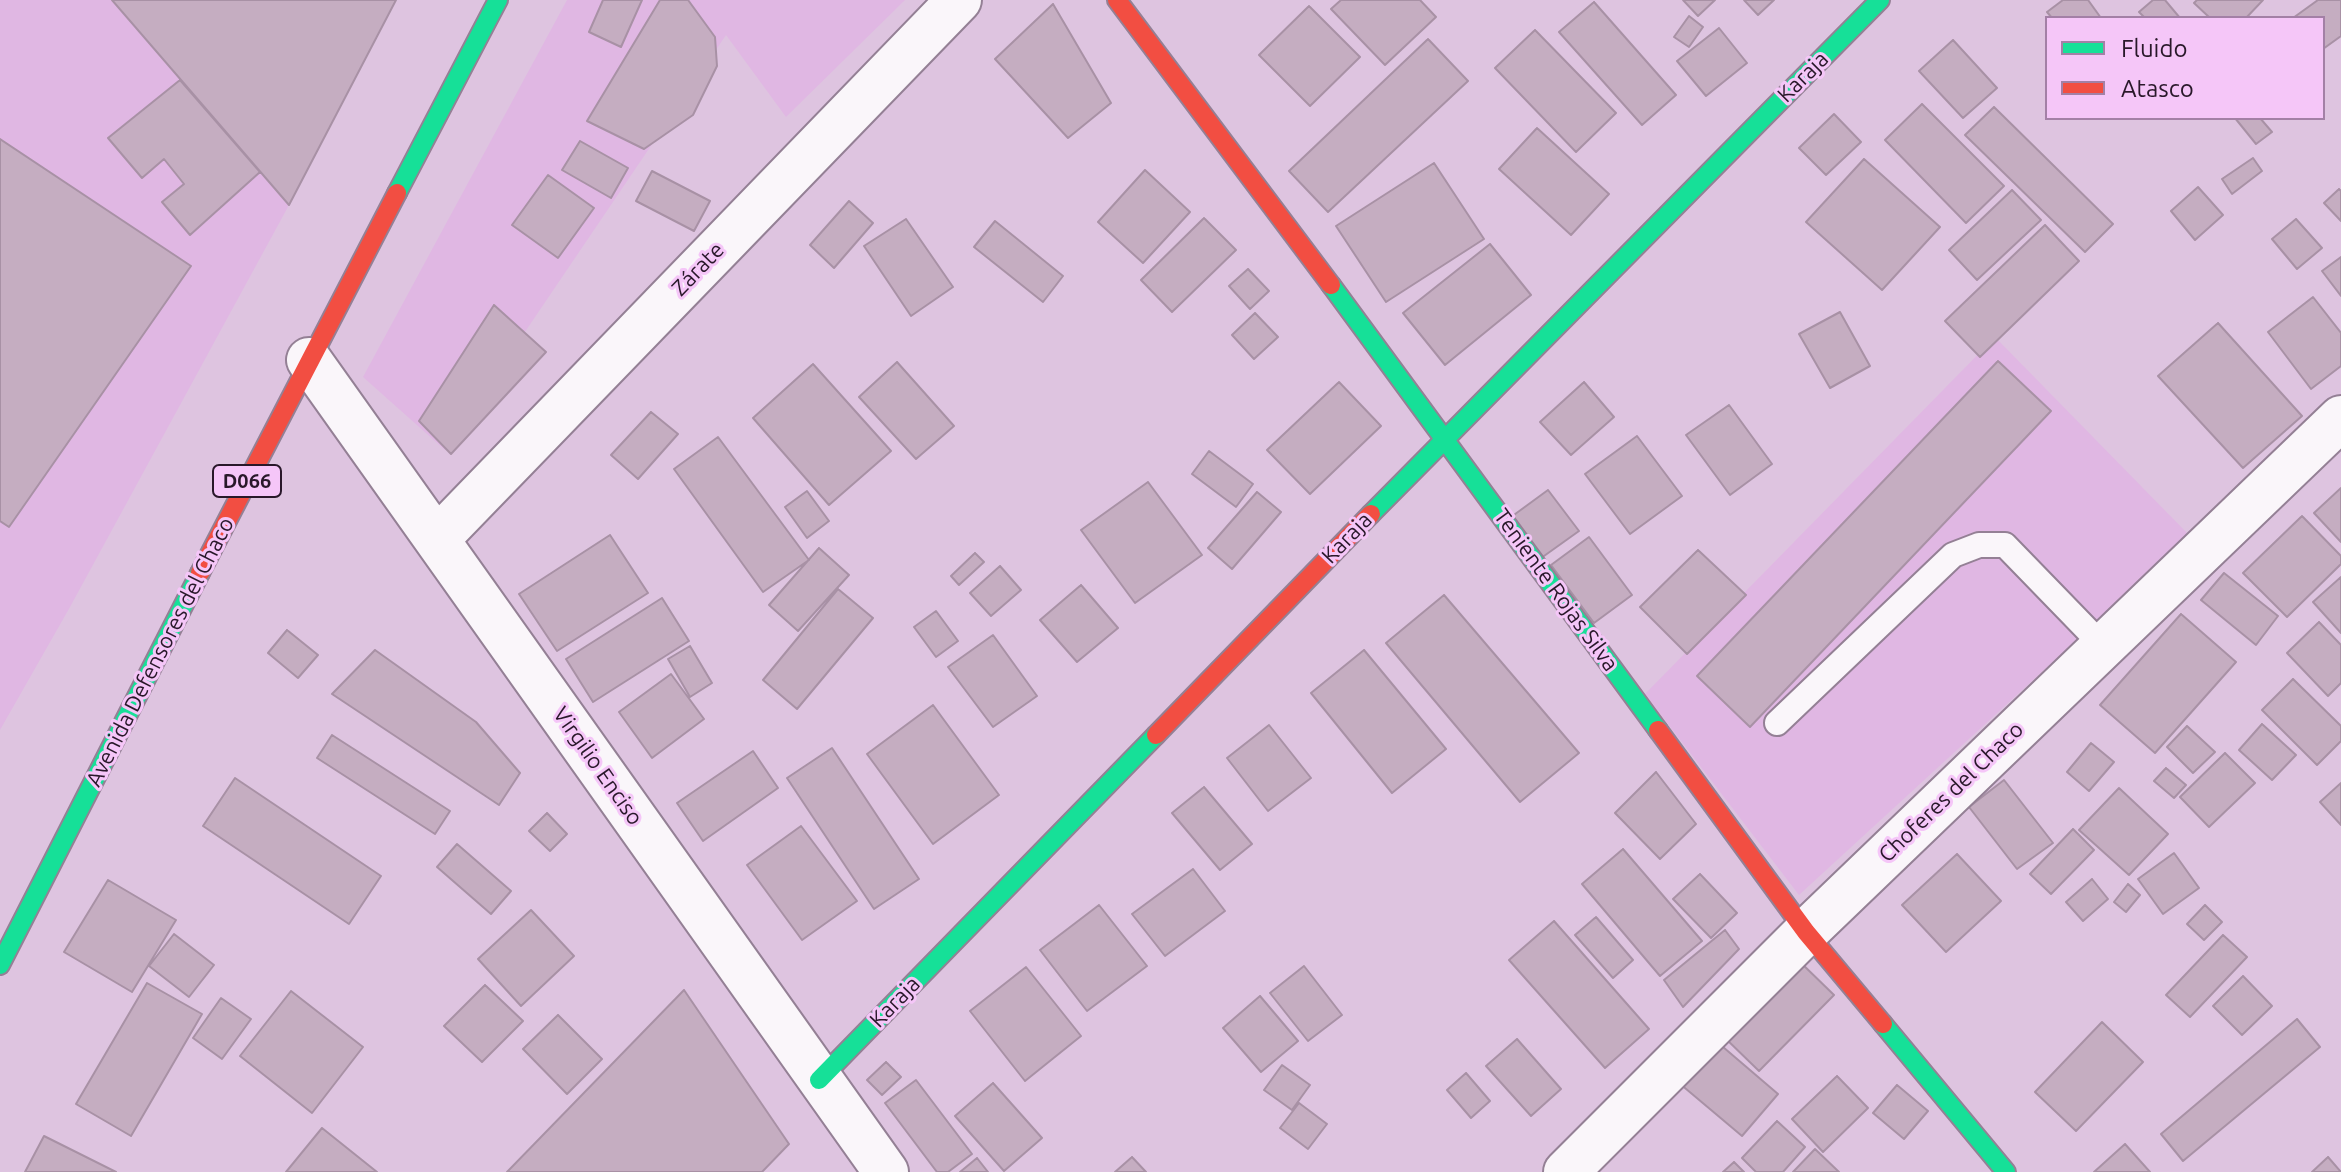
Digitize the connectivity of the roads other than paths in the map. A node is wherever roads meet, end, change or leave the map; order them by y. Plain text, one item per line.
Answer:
1 (498, 0) edge
2 (959, 0) edge
3 (1117, 0) edge
4 (1880, 0) edge
5 (309, 360) junction
6 (2341, 418) edge
7 (1445, 438) junction
8 (438, 538) junction
9 (2102, 645) junction
10 (1777, 723) dead end
11 (1806, 932) junction
12 (0, 965) edge
13 (819, 1080) junction
14 (886, 1172) edge
15 (1566, 1172) edge
16 (2006, 1172) edge

1 - 5 street, Avenida Defensores del Chaco / D066
2 - 8 street, Zárate
3 - 7 street, Teniente Rojas Silva
4 - 7 street, Karaja
5 - 8 street, Virgilio Enciso
5 - 12 street, Avenida Defensores del Chaco / D066
6 - 9 street, Choferes del Chaco
7 - 11 street, Teniente Rojas Silva
7 - 13 street, Karaja
8 - 13 street, Virgilio Enciso
9 - 10 lane
9 - 11 street, Choferes del Chaco
11 - 15 street, Choferes del Chaco
11 - 16 street, Teniente Rojas Silva
13 - 14 street, Virgilio Enciso

